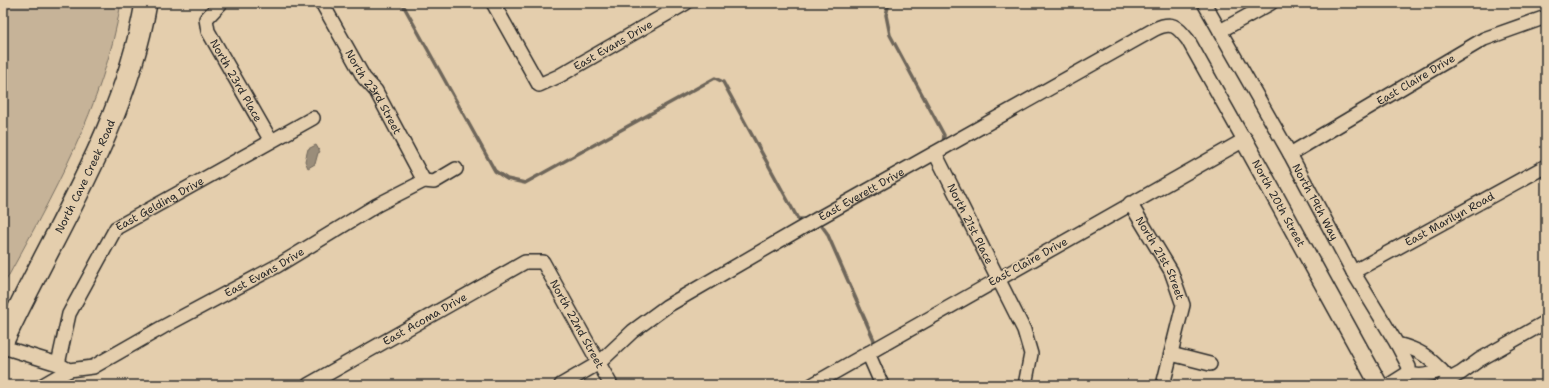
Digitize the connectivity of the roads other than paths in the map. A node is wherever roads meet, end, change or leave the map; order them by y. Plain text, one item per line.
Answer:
1 (146, 3) edge
2 (222, 3) edge
3 (322, 3) edge
4 (493, 3) edge
5 (686, 3) edge
6 (1204, 3) edge
7 (1271, 3) edge
8 (1546, 17) edge
9 (1173, 26) joint
10 (1220, 31) junction
11 (313, 118) dead end
12 (1244, 140) junction
13 (271, 141) junction
14 (935, 153) junction
15 (1290, 154) junction
16 (1546, 166) edge
17 (456, 169) dead end
18 (424, 181) junction
19 (1130, 203) junction
20 (542, 262) joint
21 (1353, 272) junction
22 (999, 279) junction
23 (1546, 322) edge
24 (3, 341) edge
25 (1397, 344) junction
26 (3, 347) edge
27 (868, 352) junction
28 (1171, 354) junction
29 (600, 363) junction
30 (1210, 364) dead end
31 (63, 367) junction
32 (1408, 373) junction
33 (1444, 378) edge
34 (1423, 380) edge
35 (43, 385) edge
36 (308, 385) edge
37 (561, 385) edge
38 (612, 385) edge
39 (812, 385) edge
40 (882, 385) edge
41 (1025, 385) edge
42 (1163, 385) edge
43 (1379, 385) edge
44 (1389, 385) edge

1 - 24 main road, North Cave Creek Road
2 - 13 street, North 23rd Place
3 - 18 street, North 23rd Street
4 - 5 street, East Evans Drive
6 - 10 street, North 19th Way
7 - 10 street
8 - 15 street, East Claire Drive
9 - 12 street, North 20th Street
9 - 14 street, East Everett Drive
10 - 15 street, North 19th Way
11 - 13 street, East Gelding Drive
12 - 19 street, East Claire Drive
12 - 43 street, North 20th Street
13 - 31 street, East Gelding Drive
14 - 22 street, North 21st Place
14 - 29 street, East Everett Drive
15 - 21 street, North 19th Way
16 - 21 street, East Marilyn Road
17 - 18 street, East Evans Drive
18 - 31 street, East Evans Drive
19 - 22 street, East Claire Drive
19 - 28 street, North 21st Street
20 - 29 street, North 22nd Street
20 - 36 street, East Acoma Drive
21 - 25 street, North 19th Way
22 - 27 street, East Claire Drive
22 - 41 street, North 21st Place
23 - 33 street
25 - 32 street, North 19th Way
25 - 33 street
26 - 31 street, East Evans Drive
27 - 39 street, East Claire Drive
27 - 40 street
28 - 30 street
28 - 42 street, North 21st Street
29 - 37 street, East Everett Drive
29 - 38 street, North 22nd Street
31 - 35 street, East Evans Drive
32 - 34 street
32 - 44 street
33 - 34 street

